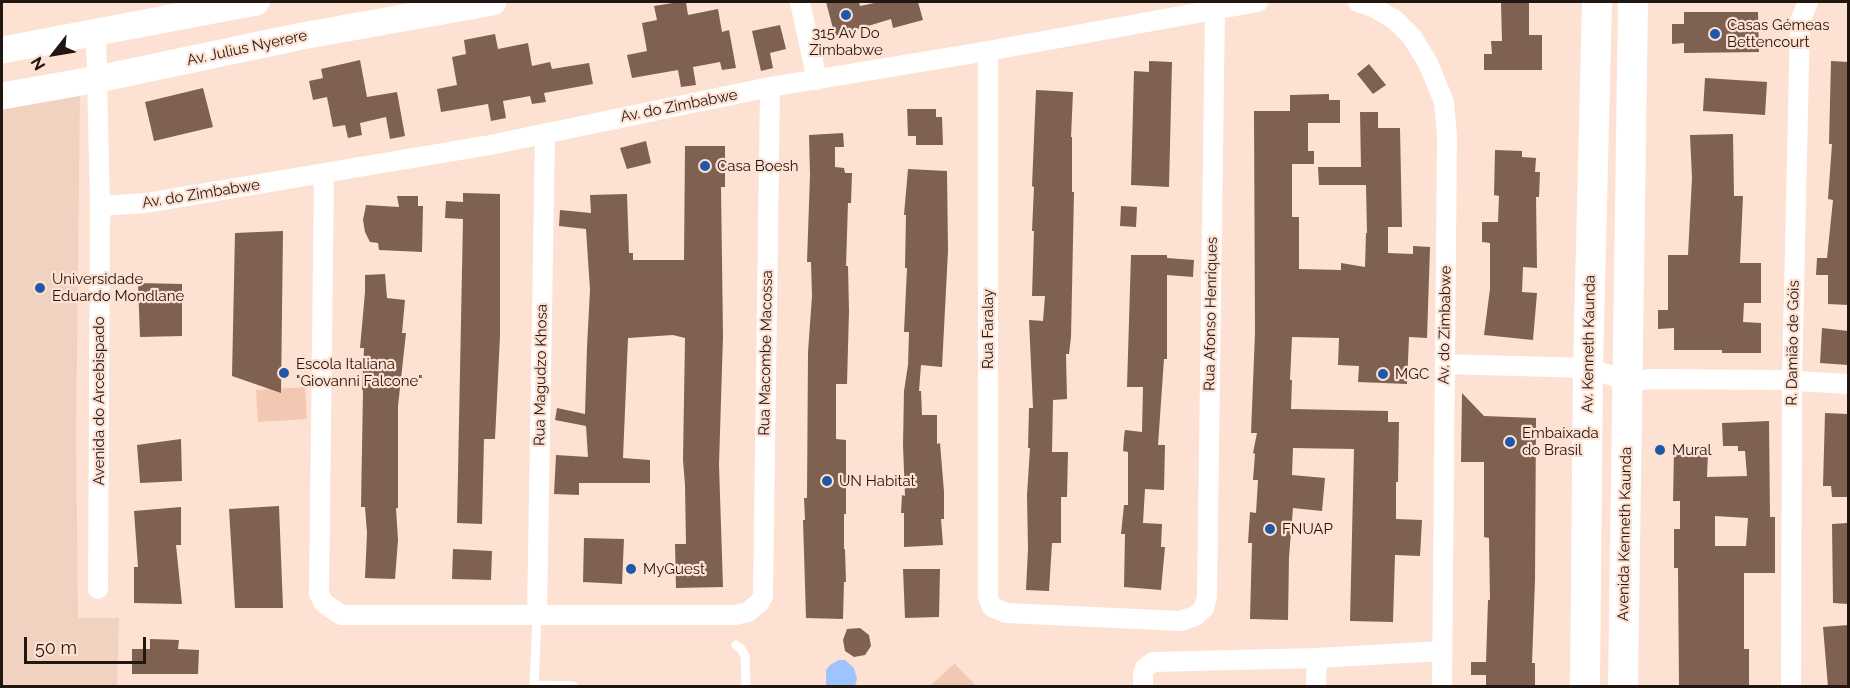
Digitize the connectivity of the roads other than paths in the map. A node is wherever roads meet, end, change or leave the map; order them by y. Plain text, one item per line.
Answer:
1 (256, 2) edge
2 (493, 2) edge
3 (800, 2) edge
4 (1258, 2) edge
5 (1358, 2) edge
6 (1597, 2) edge
7 (1633, 2) edge
8 (1808, 2) edge
9 (1215, 8) junction
10 (96, 33) junction
11 (2, 50) edge
12 (988, 51) junction
13 (98, 79) junction
14 (817, 80) junction
15 (770, 87) junction
16 (2, 96) edge
17 (545, 133) junction
18 (324, 174) junction
19 (100, 206) junction
20 (1445, 364) junction
21 (1588, 368) junction
22 (1628, 381) junction
23 (1792, 382) junction
24 (1848, 384) edge
25 (98, 589) dead end
26 (992, 607) joint
27 (537, 616) junction
28 (736, 645) dead end
29 (1442, 651) junction
30 (1317, 658) junction
31 (535, 686) edge
32 (573, 687) edge
33 (746, 687) edge
34 (1143, 687) edge
35 (1316, 687) edge
36 (1442, 687) edge
37 (1585, 687) edge
38 (1623, 687) edge
39 (1791, 687) edge

1 - 10 main road
2 - 13 main road, Av. Julius Nyerere
3 - 14 street
4 - 9 street, Av. do Zimbabwe
5 - 20 street, Av. do Zimbabwe
6 - 21 main road, Av. Kenneth Kaunda
7 - 22 main road
8 - 23 street, R. Damião de Góis
9 - 12 street, Av. do Zimbabwe
9 - 26 street, Rua Afonso Henriques
10 - 11 main road
10 - 13 street, Avenida do Arcebispado
12 - 14 street, Av. do Zimbabwe
12 - 26 street, Rua Faralay
13 - 16 main road, Av. Julius Nyerere
13 - 19 street, Avenida do Arcebispado
14 - 15 street, Av. do Zimbabwe
15 - 17 street, Av. do Zimbabwe
15 - 27 street, Rua Macombe Macossa
17 - 18 street, Av. do Zimbabwe
17 - 27 street, Rua Magudzo Khosa
18 - 19 street, Av. do Zimbabwe
18 - 27 street
19 - 25 street, Avenida do Arcebispado
20 - 21 street
20 - 29 street, Av. do Zimbabwe
21 - 22 street
21 - 37 main road, Av. Kenneth Kaunda
22 - 23 street
22 - 38 main road, Avenida Kenneth Kaunda
23 - 24 street
23 - 39 street, R. Damião de Góis
27 - 31 lane
28 - 33 lane
29 - 30 street
29 - 36 street, Av. do Zimbabwe
30 - 34 street
30 - 35 street
31 - 32 lane

